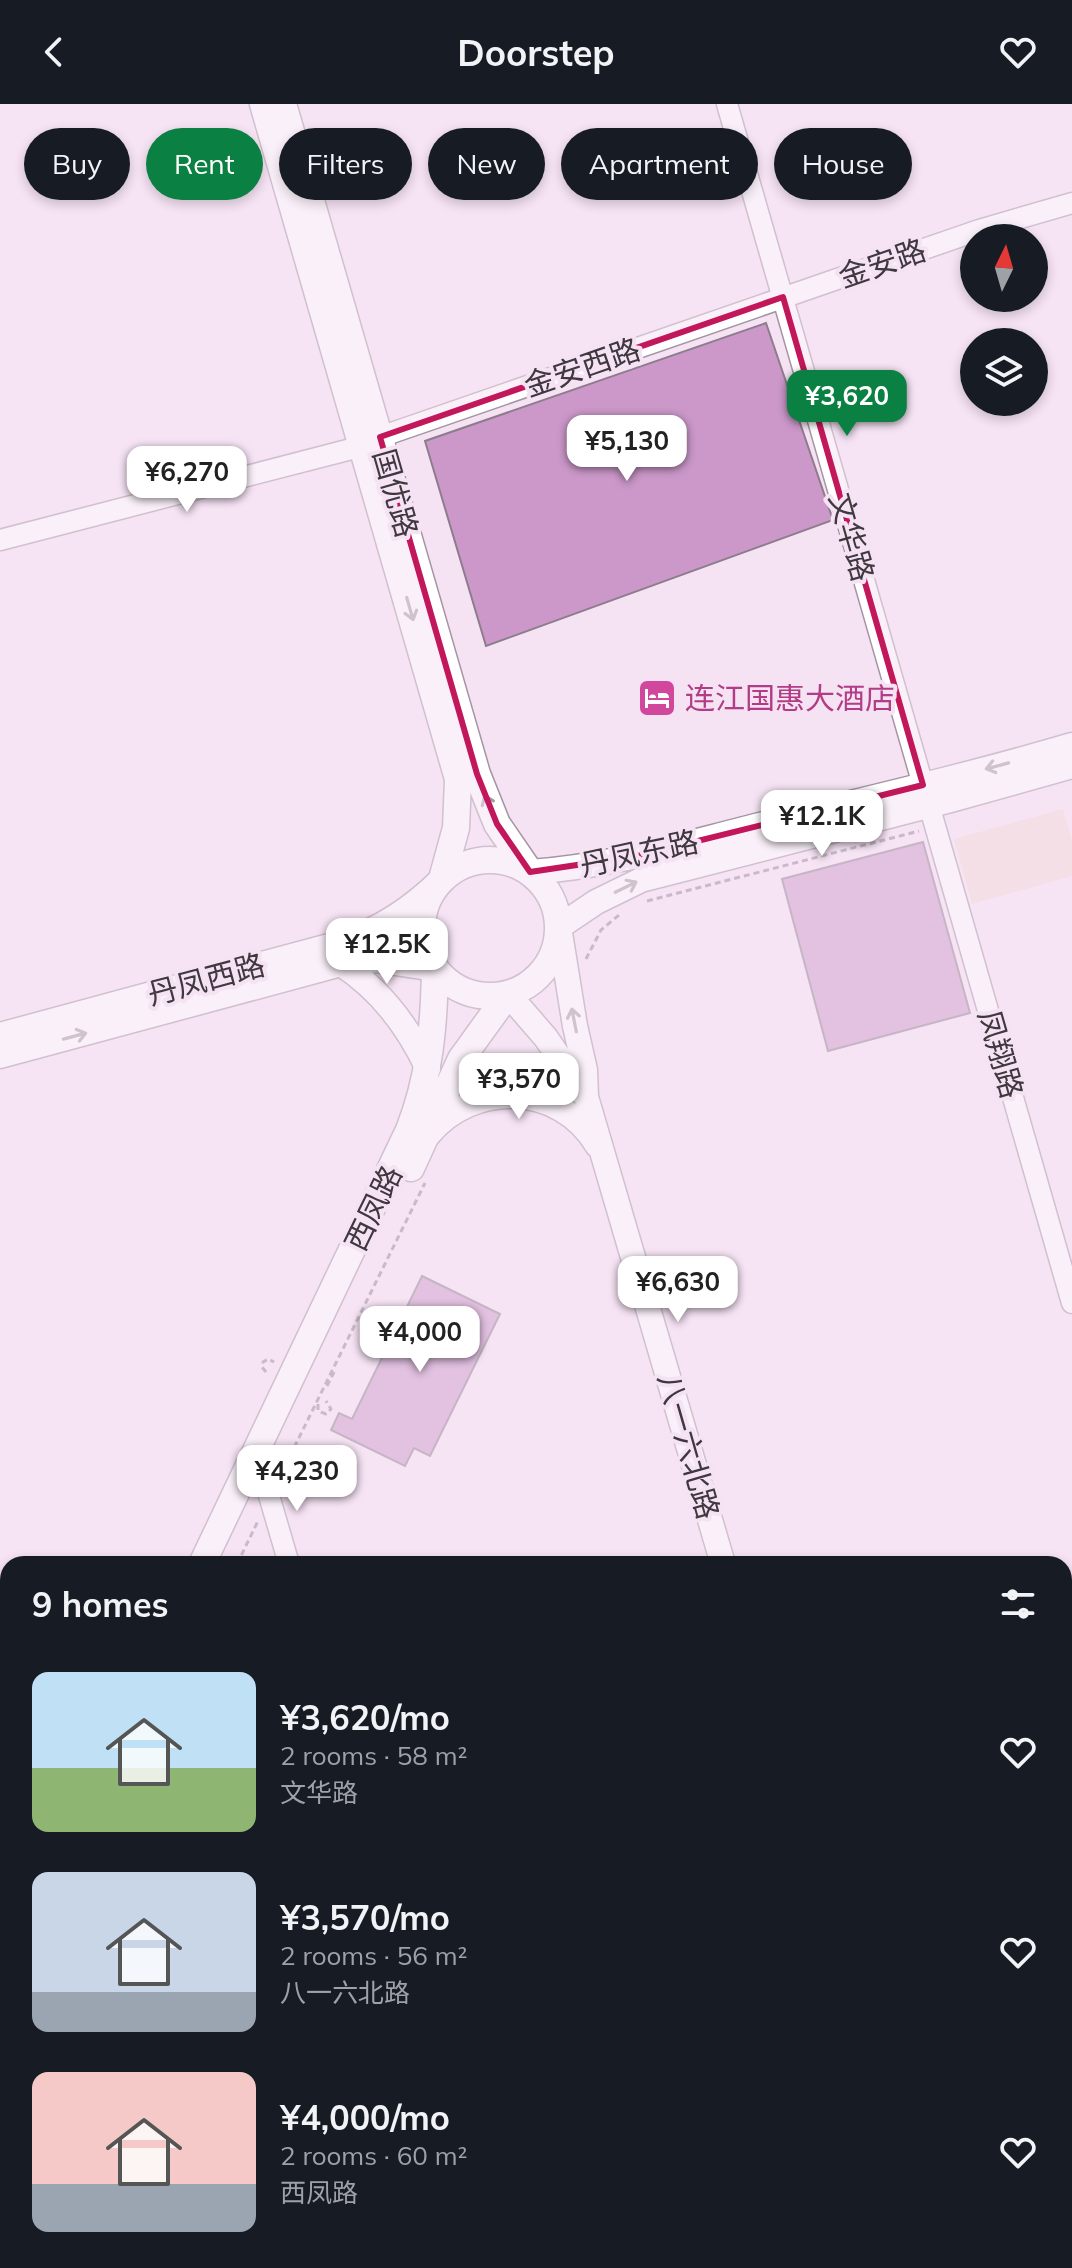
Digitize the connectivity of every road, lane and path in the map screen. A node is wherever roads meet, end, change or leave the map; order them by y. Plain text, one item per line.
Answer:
1 (263, 104) edge
2 (283, 104) edge
3 (727, 104) edge
4 (1072, 203) edge
5 (783, 297) junction
6 (372, 441) junction
7 (0, 540) edge
8 (1072, 745) edge
9 (1072, 766) edge
10 (929, 806) junction
11 (530, 872) junction
12 (442, 879) junction
13 (646, 902) dead end
14 (620, 914) dead end
15 (559, 927) junction
16 (585, 962) dead end
17 (341, 964) junction
18 (435, 969) junction
19 (508, 994) junction
20 (0, 1035) edge
21 (0, 1056) edge
22 (428, 1069) junction
23 (586, 1097) junction
24 (426, 1137) junction
25 (604, 1158) junction
26 (427, 1179) dead end
27 (1072, 1303) edge
28 (334, 1372) dead end
29 (326, 1401) dead end
30 (266, 1486) junction
31 (206, 1556) edge
32 (226, 1556) edge
33 (240, 1556) edge
34 (287, 1556) edge
35 (721, 1556) edge

1 - 6 main road, 国优路
2 - 6 main road, 国优路
3 - 5 street, 文华路
4 - 5 street, 金安路
5 - 6 street, 金安西路
5 - 10 street, 文华路
6 - 7 street, 金安西路
11 -> 6 main road, 国优路
6 -> 12 main road, 国优路
8 -> 10 main road, 丹凤东路
9 - 10 main road, 丹凤东路
10 - 11 main road, 丹凤东路
10 - 13 path
15 -> 10 main road, 丹凤东路
10 - 27 street, 凤翔路
11 - 12 main road
11 - 15 main road
12 - 18 main road
12 - 20 main road, 丹凤西路
14 - 16 path
15 - 19 main road
23 -> 15 main road, 八一六北路
17 - 18 main road, 丹凤西路
21 -> 17 main road, 丹凤西路
17 - 22 main road
18 - 19 main road
18 - 22 main road, 西凤路
19 - 23 main road, 八一六北路
19 - 24 main road, 西凤路
22 - 31 main road, 西凤路
23 - 25 main road, 八一六北路
24 - 25 main road
24 - 30 main road, 西凤路
25 - 35 main road, 八一六北路
26 - 30 path
28 - 29 path
30 - 32 main road, 西凤路
30 - 33 path
30 - 34 street

